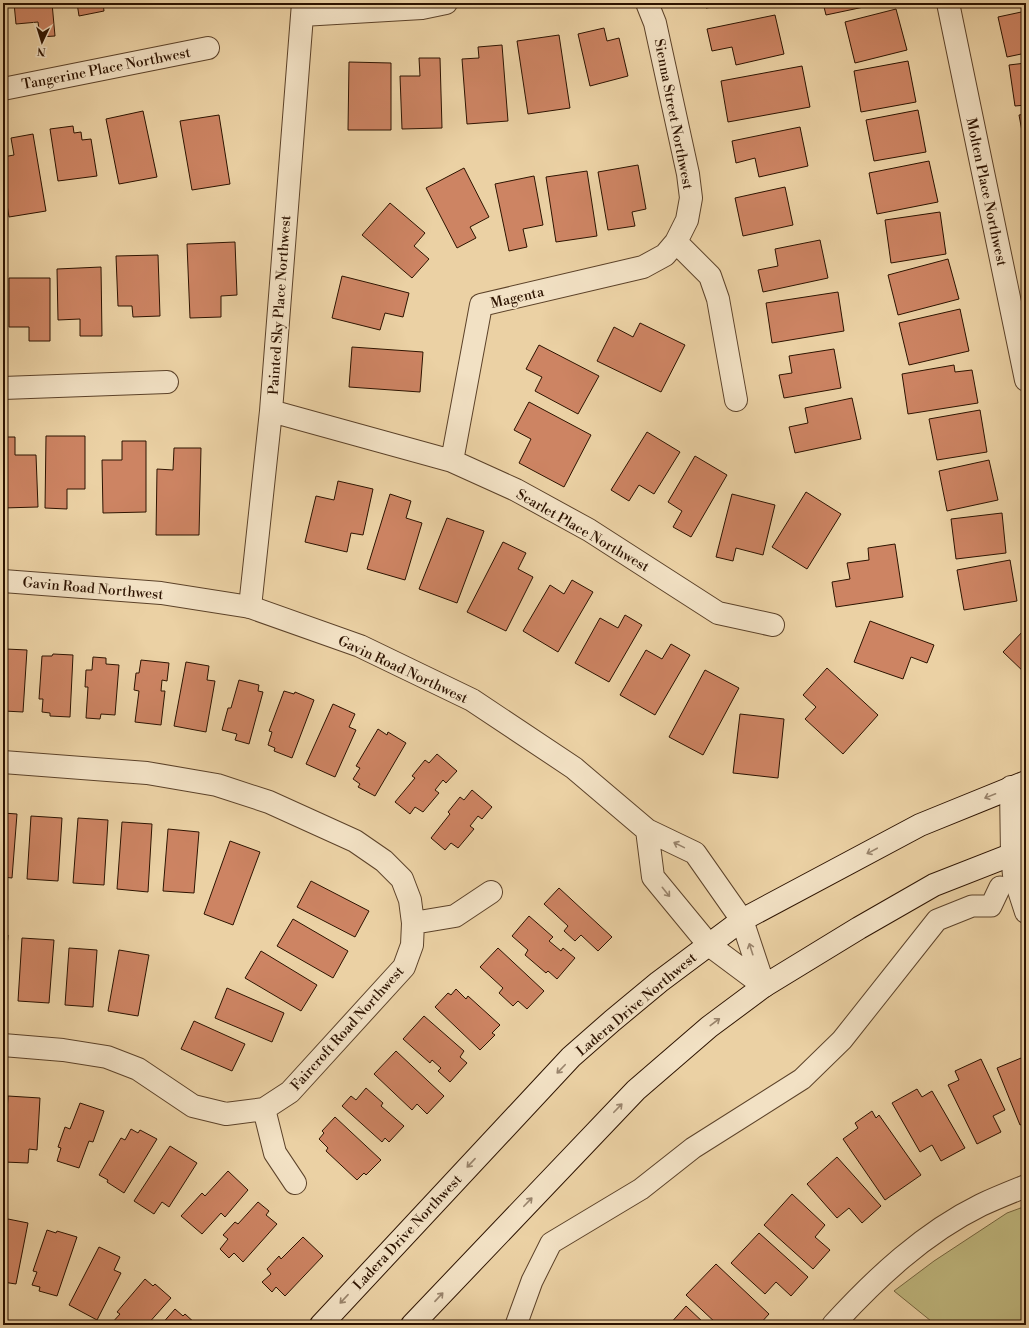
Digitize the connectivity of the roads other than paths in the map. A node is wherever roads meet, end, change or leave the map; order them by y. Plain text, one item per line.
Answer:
1 (446, 3) edge
2 (647, 3) edge
3 (948, 3) edge
4 (302, 9) edge
5 (208, 48) dead end
6 (3, 89) edge
7 (676, 242) junction
8 (1022, 341) edge
9 (1026, 380) edge
10 (167, 382) dead end
11 (3, 388) edge
12 (736, 400) dead end
13 (271, 411) junction
14 (452, 461) junction
15 (3, 580) edge
16 (250, 607) junction
17 (773, 625) dead end
18 (3, 762) edge
19 (1018, 785) edge
20 (1026, 808) edge
21 (647, 830) junction
22 (1019, 852) edge
23 (1000, 886) dead end
24 (491, 892) dead end
25 (1026, 912) edge
26 (742, 920) junction
27 (413, 923) junction
28 (709, 945) junction
29 (764, 986) junction
30 (3, 1045) edge
31 (264, 1109) junction
32 (295, 1183) dead end
33 (1026, 1186) edge
34 (320, 1325) edge
35 (412, 1325) edge
36 (516, 1325) edge
37 (833, 1325) edge

1 - 4 street
2 - 7 street, Sienna Street Northwest
3 - 8 street, Molten Place Northwest
4 - 13 street, Painted Sky Place Northwest
5 - 6 street, Tangerine Place Northwest
7 - 12 street
7 - 14 street, Magenta
8 - 9 street, Molten Place Northwest
10 - 11 street
13 - 14 street, Scarlet Place Northwest
13 - 16 street, Painted Sky Place Northwest
14 - 17 street, Scarlet Place Northwest
15 - 16 street, Gavin Road Northwest
16 - 21 street, Gavin Road Northwest
18 - 27 street, Faircroft Road Northwest
19 - 20 street
19 - 22 street
19 -> 26 street, Ladera Drive Northwest
26 -> 21 street, Gavin Road Northwest
21 -> 28 street
22 - 25 street
22 - 29 street
23 - 36 street
24 - 27 street
26 - 28 street, Ladera Drive Northwest
29 -> 26 street, Gavin Road Northwest
27 - 31 street, Faircroft Road Northwest
28 - 29 street
28 -> 34 street, Ladera Drive Northwest
35 -> 29 street
30 - 31 street
31 - 32 street
33 - 37 street

